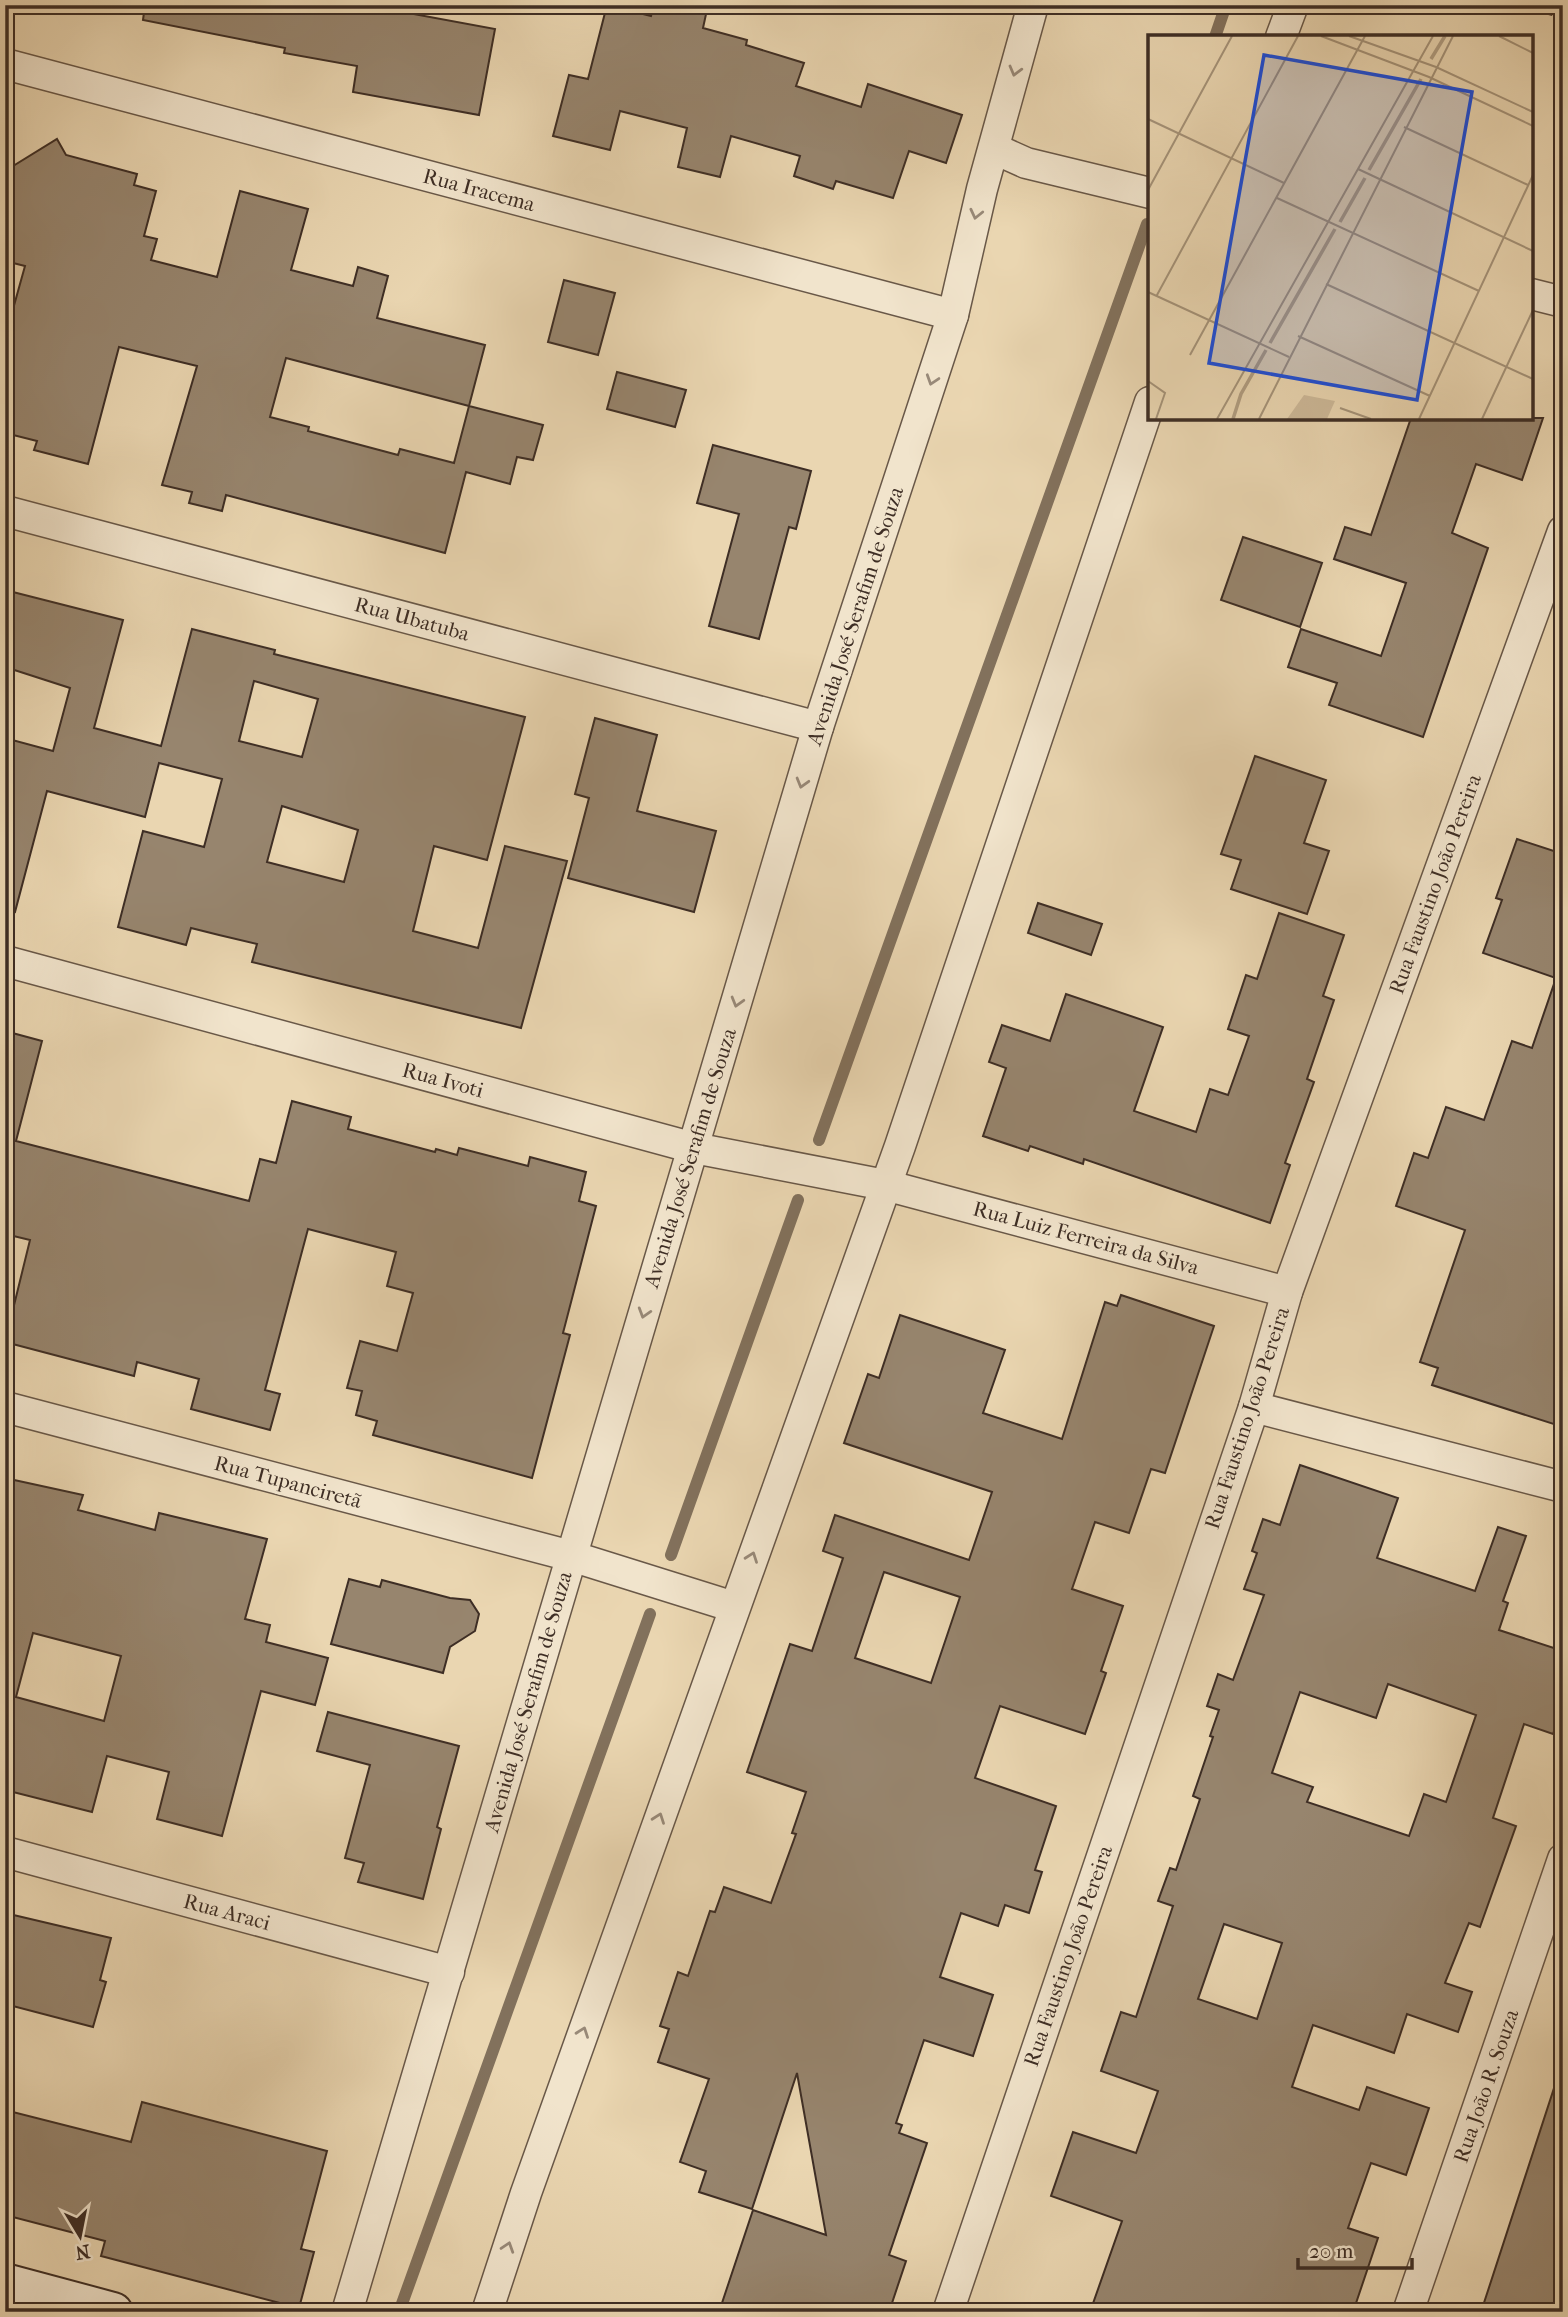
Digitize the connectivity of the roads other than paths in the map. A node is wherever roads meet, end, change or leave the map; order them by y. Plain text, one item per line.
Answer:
1 (1032, 5) edge
2 (1293, 5) edge
3 (1282, 35) edge
4 (5, 64) edge
5 (995, 149) junction
6 (1148, 193) edge
7 (1533, 294) edge
8 (1563, 302) edge
9 (953, 316) junction
10 (1148, 408) edge
11 (5, 511) edge
12 (1563, 531) edge
13 (818, 727) junction
14 (5, 961) edge
15 (694, 1148) junction
16 (885, 1185) junction
17 (1287, 1292) junction
18 (5, 1407) edge
19 (1254, 1407) junction
20 (1563, 1487) edge
21 (571, 1556) junction
22 (734, 1607) junction
23 (5, 1852) edge
24 (1563, 1859) edge
25 (449, 1972) junction
26 (5, 2283) edge
27 (113, 2312) edge
28 (347, 2312) edge
29 (487, 2312) edge
30 (948, 2312) edge
31 (1408, 2312) edge

1 -> 5 street, Avenida José Serafim de Souza
2 - 3 street
4 - 9 street, Rua Iracema
5 - 6 street
5 -> 9 street, Avenida José Serafim de Souza
7 - 8 street
9 -> 13 street, Avenida José Serafim de Souza
10 - 16 street
11 - 13 street, Rua Ubatuba
12 - 17 street, Rua Faustino João Pereira
13 -> 15 street, Avenida José Serafim de Souza
14 - 15 street, Rua Ivoti
15 - 16 street, Rua Ivoti
15 -> 21 street, Avenida José Serafim de Souza
16 - 17 street, Rua Luiz Ferreira da Silva
22 -> 16 street
17 - 19 street, Rua Faustino João Pereira
18 - 21 street, Rua Tupanciretã
19 - 20 street
19 - 30 street, Rua Faustino João Pereira
21 - 22 street, Rua Tupanciretã
21 - 25 street, Avenida José Serafim de Souza
29 -> 22 street
23 - 25 street, Rua Araci
24 - 31 street, Rua João R. Souza
25 - 28 street, Avenida José Serafim de Souza
26 - 27 main road

